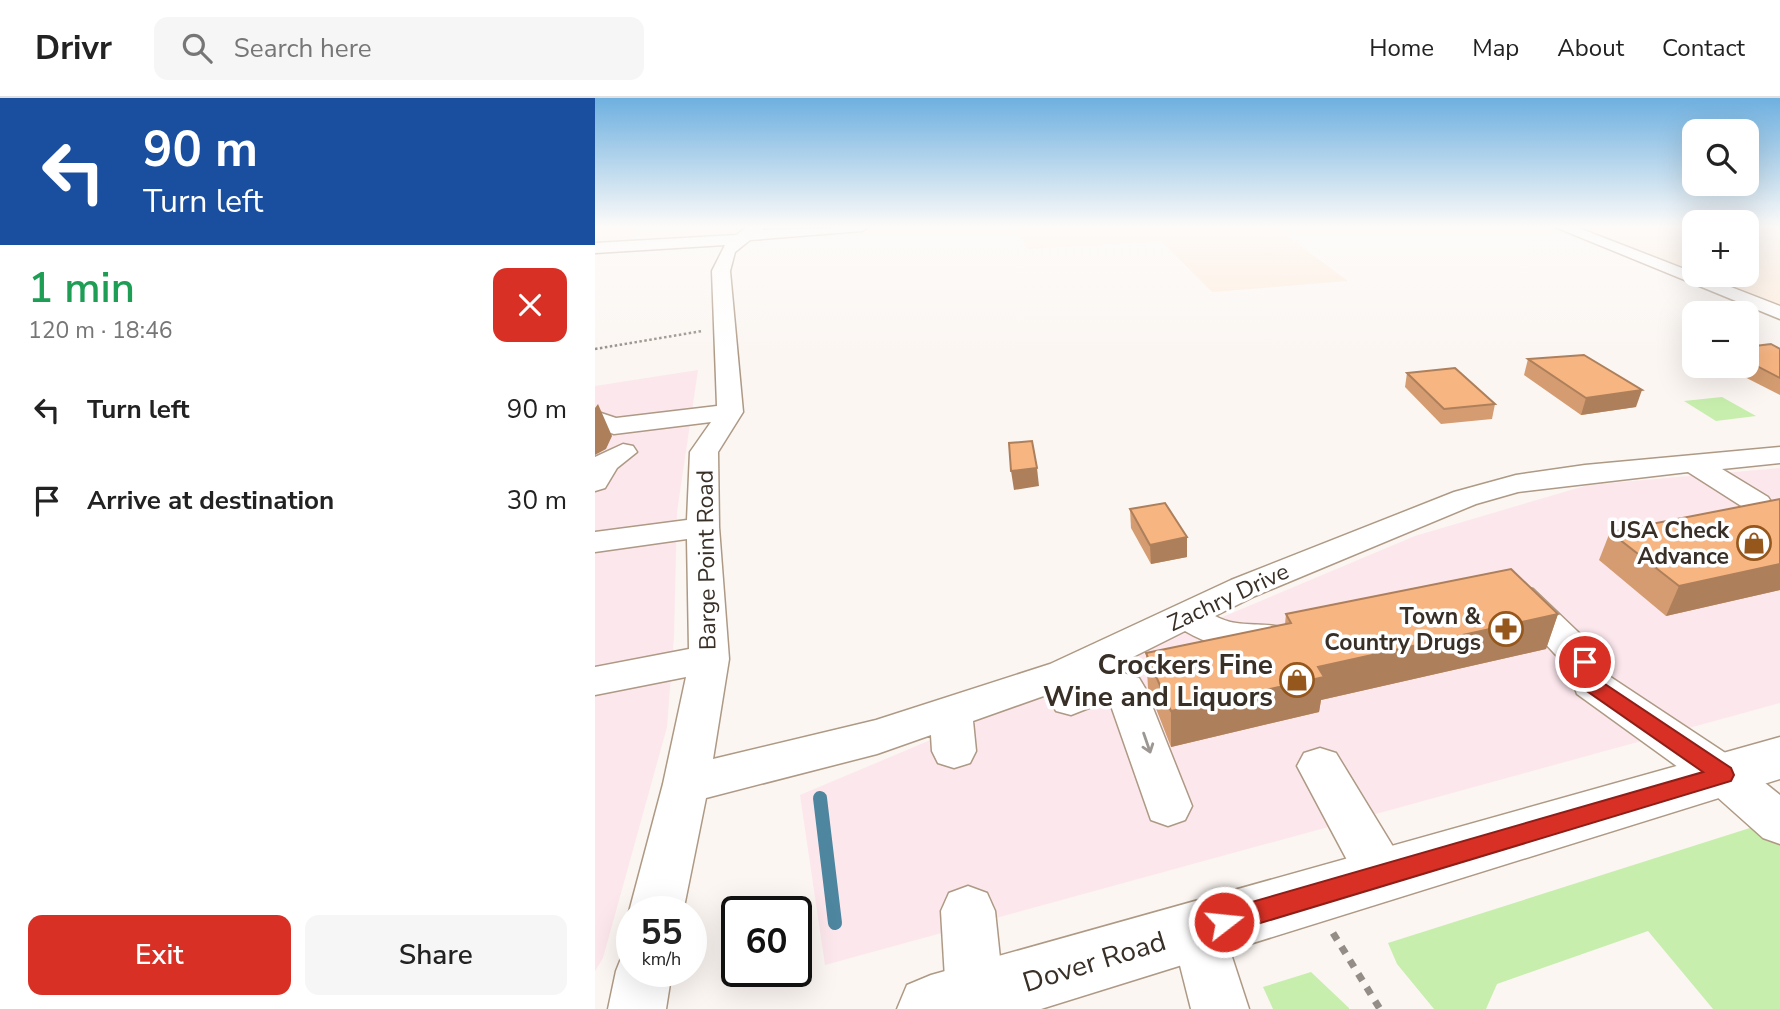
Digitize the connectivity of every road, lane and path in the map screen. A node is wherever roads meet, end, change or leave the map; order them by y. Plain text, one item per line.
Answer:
1 (723, 270) edge
2 (1670, 270) edge
3 (1780, 313) edge
4 (724, 327) junction
5 (595, 349) edge
6 (730, 412) junction
7 (595, 419) edge
8 (623, 452) dead end
9 (1780, 455) edge
10 (1692, 463) junction
11 (595, 482) edge
12 (1757, 503) edge
13 (703, 527) junction
14 (595, 542) edge
15 (1492, 584) edge
16 (1186, 615) junction
17 (1307, 630) edge
18 (709, 659) junction
19 (595, 681) edge
20 (1072, 700) dead end
21 (1780, 758) edge
22 (1320, 766) dead end
23 (1723, 775) junction
24 (686, 784) junction
25 (1168, 806) dead end
26 (1780, 822) edge
27 (1382, 875) junction
28 (660, 896) edge
29 (1310, 897) junction
30 (968, 911) dead end
31 (1198, 930) junction
32 (641, 987) edge
33 (985, 1000) edge
34 (637, 1009) edge
35 (1220, 1009) edge
36 (1380, 1009) edge

1 - 4 street
2 - 3 lane
4 - 5 path
4 - 6 street
6 - 7 street
6 - 13 street, Barge Point Road
8 - 11 street
9 - 10 street, Zachry Drive
10 - 12 street
10 - 16 street, Zachry Drive
13 - 14 street
13 - 18 street, Barge Point Road
15 - 23 street
16 - 17 street
16 - 24 street, Zachry Drive
18 - 19 street
18 - 24 street, Barge Point Road
20 -> 25 street
21 - 23 main road, Dover Road
22 - 27 street
23 - 26 street
23 - 27 main road, Dover Road
24 - 28 street, Barge Point Road
27 - 29 main road, Dover Road
29 - 31 main road, Dover Road
29 - 36 path
30 - 33 street
31 - 33 main road, Dover Road
31 - 35 street
32 - 34 street

